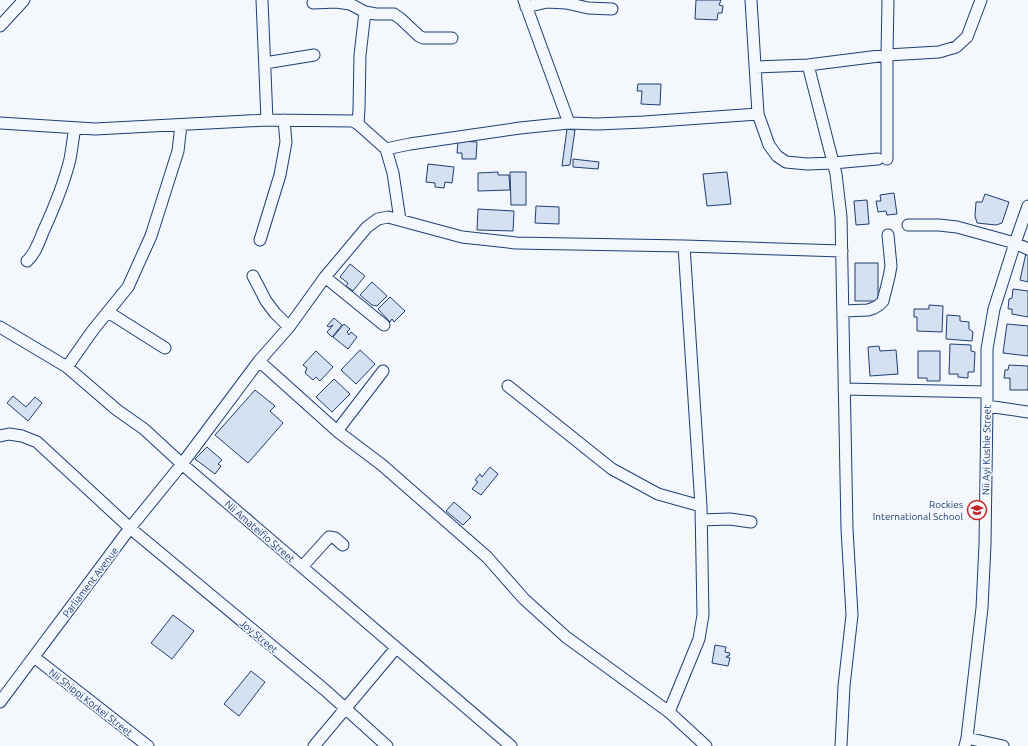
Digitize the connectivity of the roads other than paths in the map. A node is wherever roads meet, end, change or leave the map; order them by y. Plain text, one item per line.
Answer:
1 (24, 0) edge
2 (262, 0) edge
3 (751, 0) edge
4 (888, 0) edge
5 (981, 0) edge
6 (313, 3) dead end
7 (525, 3) edge
8 (612, 9) dead end
9 (365, 12) junction
10 (0, 26) edge
11 (452, 38) dead end
12 (314, 55) dead end
13 (887, 55) junction
14 (265, 62) junction
15 (808, 65) junction
16 (754, 67) junction
17 (758, 114) junction
18 (267, 120) junction
19 (284, 120) junction
20 (0, 123) edge
21 (569, 123) junction
22 (358, 124) junction
23 (181, 125) junction
24 (75, 128) junction
25 (386, 149) junction
26 (833, 163) junction
27 (1028, 206) edge
28 (400, 220) junction
29 (908, 225) dead end
30 (888, 235) dead end
31 (260, 240) dead end
32 (1015, 243) junction
33 (684, 246) junction
34 (1028, 248) edge
35 (842, 251) junction
36 (26, 261) dead end
37 (252, 276) dead end
38 (325, 277) junction
39 (843, 311) junction
40 (108, 312) junction
41 (384, 325) dead end
42 (0, 327) edge
43 (289, 327) junction
44 (165, 348) dead end
45 (259, 361) junction
46 (67, 367) junction
47 (383, 371) dead end
48 (508, 386) dead end
49 (844, 389) junction
50 (987, 392) junction
51 (988, 406) junction
52 (1028, 412) edge
53 (337, 431) junction
54 (0, 436) edge
55 (182, 464) junction
56 (701, 506) junction
57 (701, 520) junction
58 (751, 522) dead end
59 (130, 528) junction
60 (343, 545) dead end
61 (302, 567) junction
62 (396, 648) junction
63 (34, 657) junction
64 (0, 702) edge
65 (345, 709) junction
66 (669, 712) junction
67 (966, 742) edge
68 (148, 746) edge
69 (314, 746) edge
70 (386, 746) edge
71 (511, 746) edge
72 (706, 746) edge
73 (841, 746) edge
74 (1003, 746) edge

1 - 10 street
2 - 14 street
3 - 16 street
4 - 13 street
5 - 13 street
6 - 9 street
7 - 8 street
7 - 21 street
9 - 11 street
9 - 22 street
12 - 14 street
13 - 15 street
13 - 26 street
14 - 18 street
15 - 16 street
15 - 26 street
16 - 17 street
17 - 21 street
17 - 26 street
18 - 19 street
18 - 23 street
19 - 22 street
19 - 31 street
20 - 24 street
21 - 25 street
22 - 25 street
23 - 24 street
23 - 40 street
24 - 36 street
25 - 28 street
26 - 35 street
27 - 32 street, Nii Ayi Kushie Street
28 - 33 street, Parliament Avenue
28 - 38 street, Parliament Avenue
29 - 32 street
30 - 39 street
32 - 34 street
32 - 50 street, Nii Ayi Kushie Street
33 - 35 street, Parliament Avenue
33 - 56 street
35 - 39 street
37 - 43 street
38 - 41 street
38 - 43 street, Parliament Avenue
39 - 49 street
40 - 44 street
40 - 46 street
42 - 46 street, Nii Amateifio Street
43 - 45 street, Parliament Avenue
45 - 53 street
45 - 55 street, Parliament Avenue
46 - 55 street, Nii Amateifio Street
47 - 53 street
48 - 56 street
49 - 50 street
49 - 73 street
50 - 51 street, Nii Ayi Kushie Street
51 - 52 street
51 - 67 street, Nii Ayi Kushie Street
53 - 66 street
54 - 59 street, Joy Street
55 - 59 street, Parliament Avenue
55 - 61 street, Nii Amateifio Street
56 - 57 street
57 - 58 street
57 - 66 street
59 - 63 street, Parliament Avenue
59 - 65 street, Joy Street
60 - 61 street
61 - 62 street, Nii Amateifio Street
62 - 65 street
62 - 71 street, Nii Amateifio Street
63 - 64 street, Parliament Avenue
63 - 68 street, Nii Shippi Korkei Street
65 - 69 street
65 - 70 street, Joy Street
66 - 72 street
67 - 74 street

